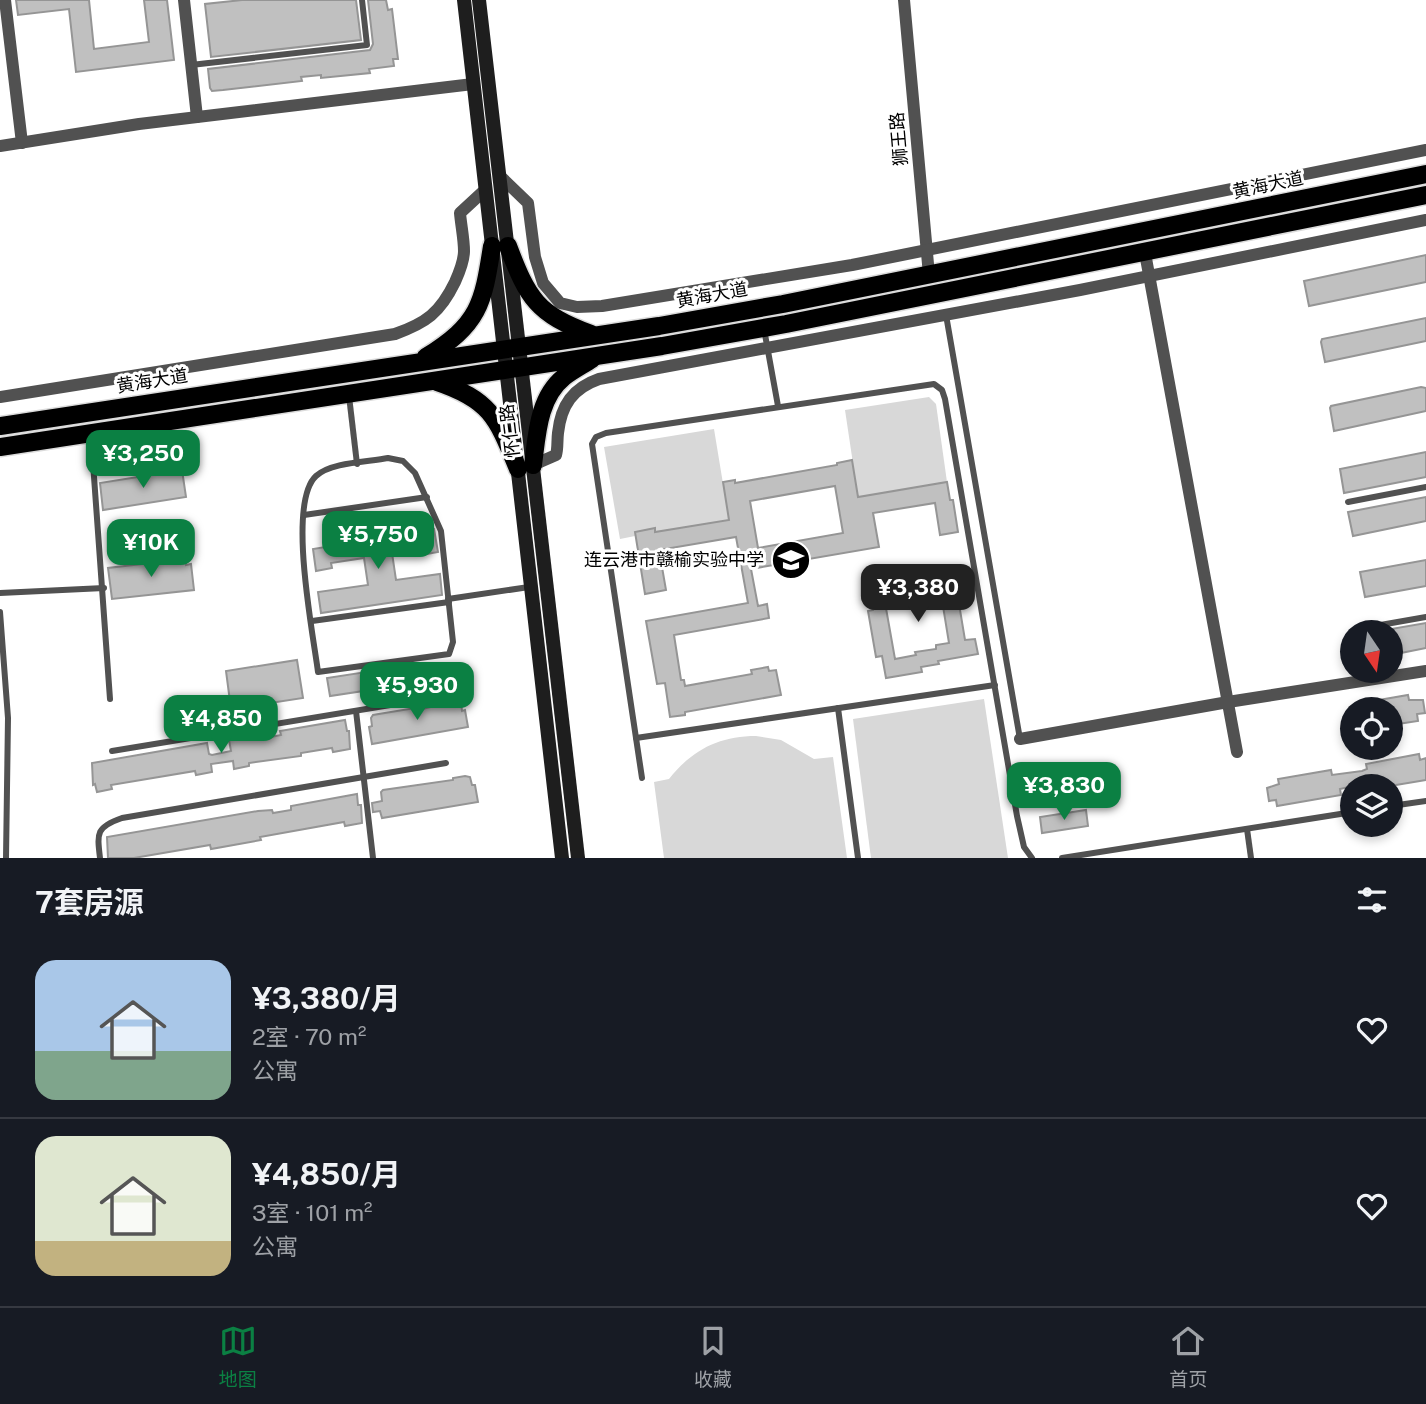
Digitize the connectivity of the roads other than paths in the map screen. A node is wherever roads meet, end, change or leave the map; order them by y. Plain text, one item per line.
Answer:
1 (5, 0) edge
2 (184, 0) edge
3 (362, 0) edge
4 (464, 0) edge
5 (480, 0) edge
6 (904, 0) edge
7 (191, 65) junction
8 (473, 84) junction
9 (197, 117) junction
10 (22, 143) junction
11 (0, 146) edge
12 (1426, 150) edge
13 (1426, 174) edge
14 (500, 176) junction
15 (486, 189) junction
16 (1426, 195) edge
17 (1426, 220) edge
18 (500, 246) junction
19 (926, 250) junction
20 (1145, 253) junction
21 (929, 275) junction
22 (1149, 276) junction
23 (946, 315) junction
24 (764, 328) junction
25 (594, 336) junction
26 (512, 348) junction
27 (768, 348) junction
28 (596, 356) junction
29 (418, 362) junction
30 (514, 369) junction
31 (433, 381) junction
32 (349, 393) junction
33 (0, 397) edge
34 (778, 406) junction
35 (0, 426) edge
36 (91, 433) junction
37 (0, 447) edge
38 (357, 464) junction
39 (525, 467) junction
40 (1426, 487) edge
41 (426, 496) junction
42 (1348, 502) dead end
43 (304, 515) junction
44 (531, 586) junction
45 (104, 588) junction
46 (0, 593) edge
47 (449, 601) junction
48 (0, 611) edge
49 (1426, 617) edge
50 (312, 621) junction
51 (1404, 621) edge
52 (1426, 671) edge
53 (995, 685) junction
54 (451, 695) dead end
55 (110, 699) dead end
56 (1227, 702) junction
57 (838, 708) junction
58 (356, 711) junction
59 (636, 738) junction
60 (1020, 739) joint
61 (112, 751) dead end
62 (1237, 752) dead end
63 (446, 763) dead end
64 (364, 777) junction
65 (642, 778) dead end
66 (1426, 801) edge
67 (1403, 804) edge
68 (1340, 814) edge
69 (1247, 829) junction
70 (3, 840) edge
71 (6, 858) edge
72 (100, 858) edge
73 (373, 858) edge
74 (562, 858) edge
75 (578, 858) edge
76 (858, 858) edge
77 (1032, 858) edge
78 (1062, 858) edge
79 (1251, 858) edge

1 - 10 street
2 - 7 street
3 - 7 lane
4 - 8 main road, 怀仁路
5 - 14 main road, 怀仁路
6 - 19 street, 狮王路
7 - 9 street
8 - 9 street
8 - 15 main road, 怀仁路
9 - 10 street
10 - 11 street
12 - 19 street
13 - 21 main road, 黄海大道
14 - 18 main road, 怀仁路
14 - 19 street
15 - 18 main road, 怀仁路
15 - 33 street
16 - 20 main road
17 - 22 street
18 - 25 main road
18 - 26 main road, 怀仁路
18 - 29 main road
19 - 21 street, 狮王路
20 - 22 street
20 - 24 main road
21 - 25 main road, 黄海大道
22 - 23 street
22 - 56 street
23 - 27 street
23 - 60 lane
24 - 27 lane
24 - 28 main road
25 - 26 main road, 黄海大道
26 - 29 main road, 黄海大道
26 - 30 main road, 怀仁路
27 - 34 lane
27 - 39 street
28 - 30 main road
28 - 39 main road
29 - 35 main road, 黄海大道
30 - 31 main road
30 - 39 main road, 怀仁路
31 - 32 main road
31 - 39 main road
32 - 36 main road
32 - 38 lane
34 - 53 lane
34 - 59 lane
36 - 37 main road
36 - 45 lane
38 - 41 lane
38 - 43 lane
39 - 44 main road, 怀仁路
39 - 75 main road, 怀仁路
40 - 42 lane
41 - 43 lane
41 - 47 lane
43 - 50 lane
44 - 47 lane
44 - 74 main road, 怀仁路
45 - 46 lane
45 - 55 lane
47 - 50 lane
47 - 50 lane
48 - 70 lane
49 - 51 lane
52 - 56 street
53 - 57 lane
53 - 77 lane
54 - 58 lane
56 - 60 street
56 - 62 street
57 - 59 lane
57 - 76 lane
58 - 61 lane
58 - 64 lane
59 - 65 lane
63 - 64 lane
64 - 72 lane
64 - 73 lane
66 - 67 lane
68 - 69 lane
69 - 78 lane
69 - 79 lane
70 - 71 lane

